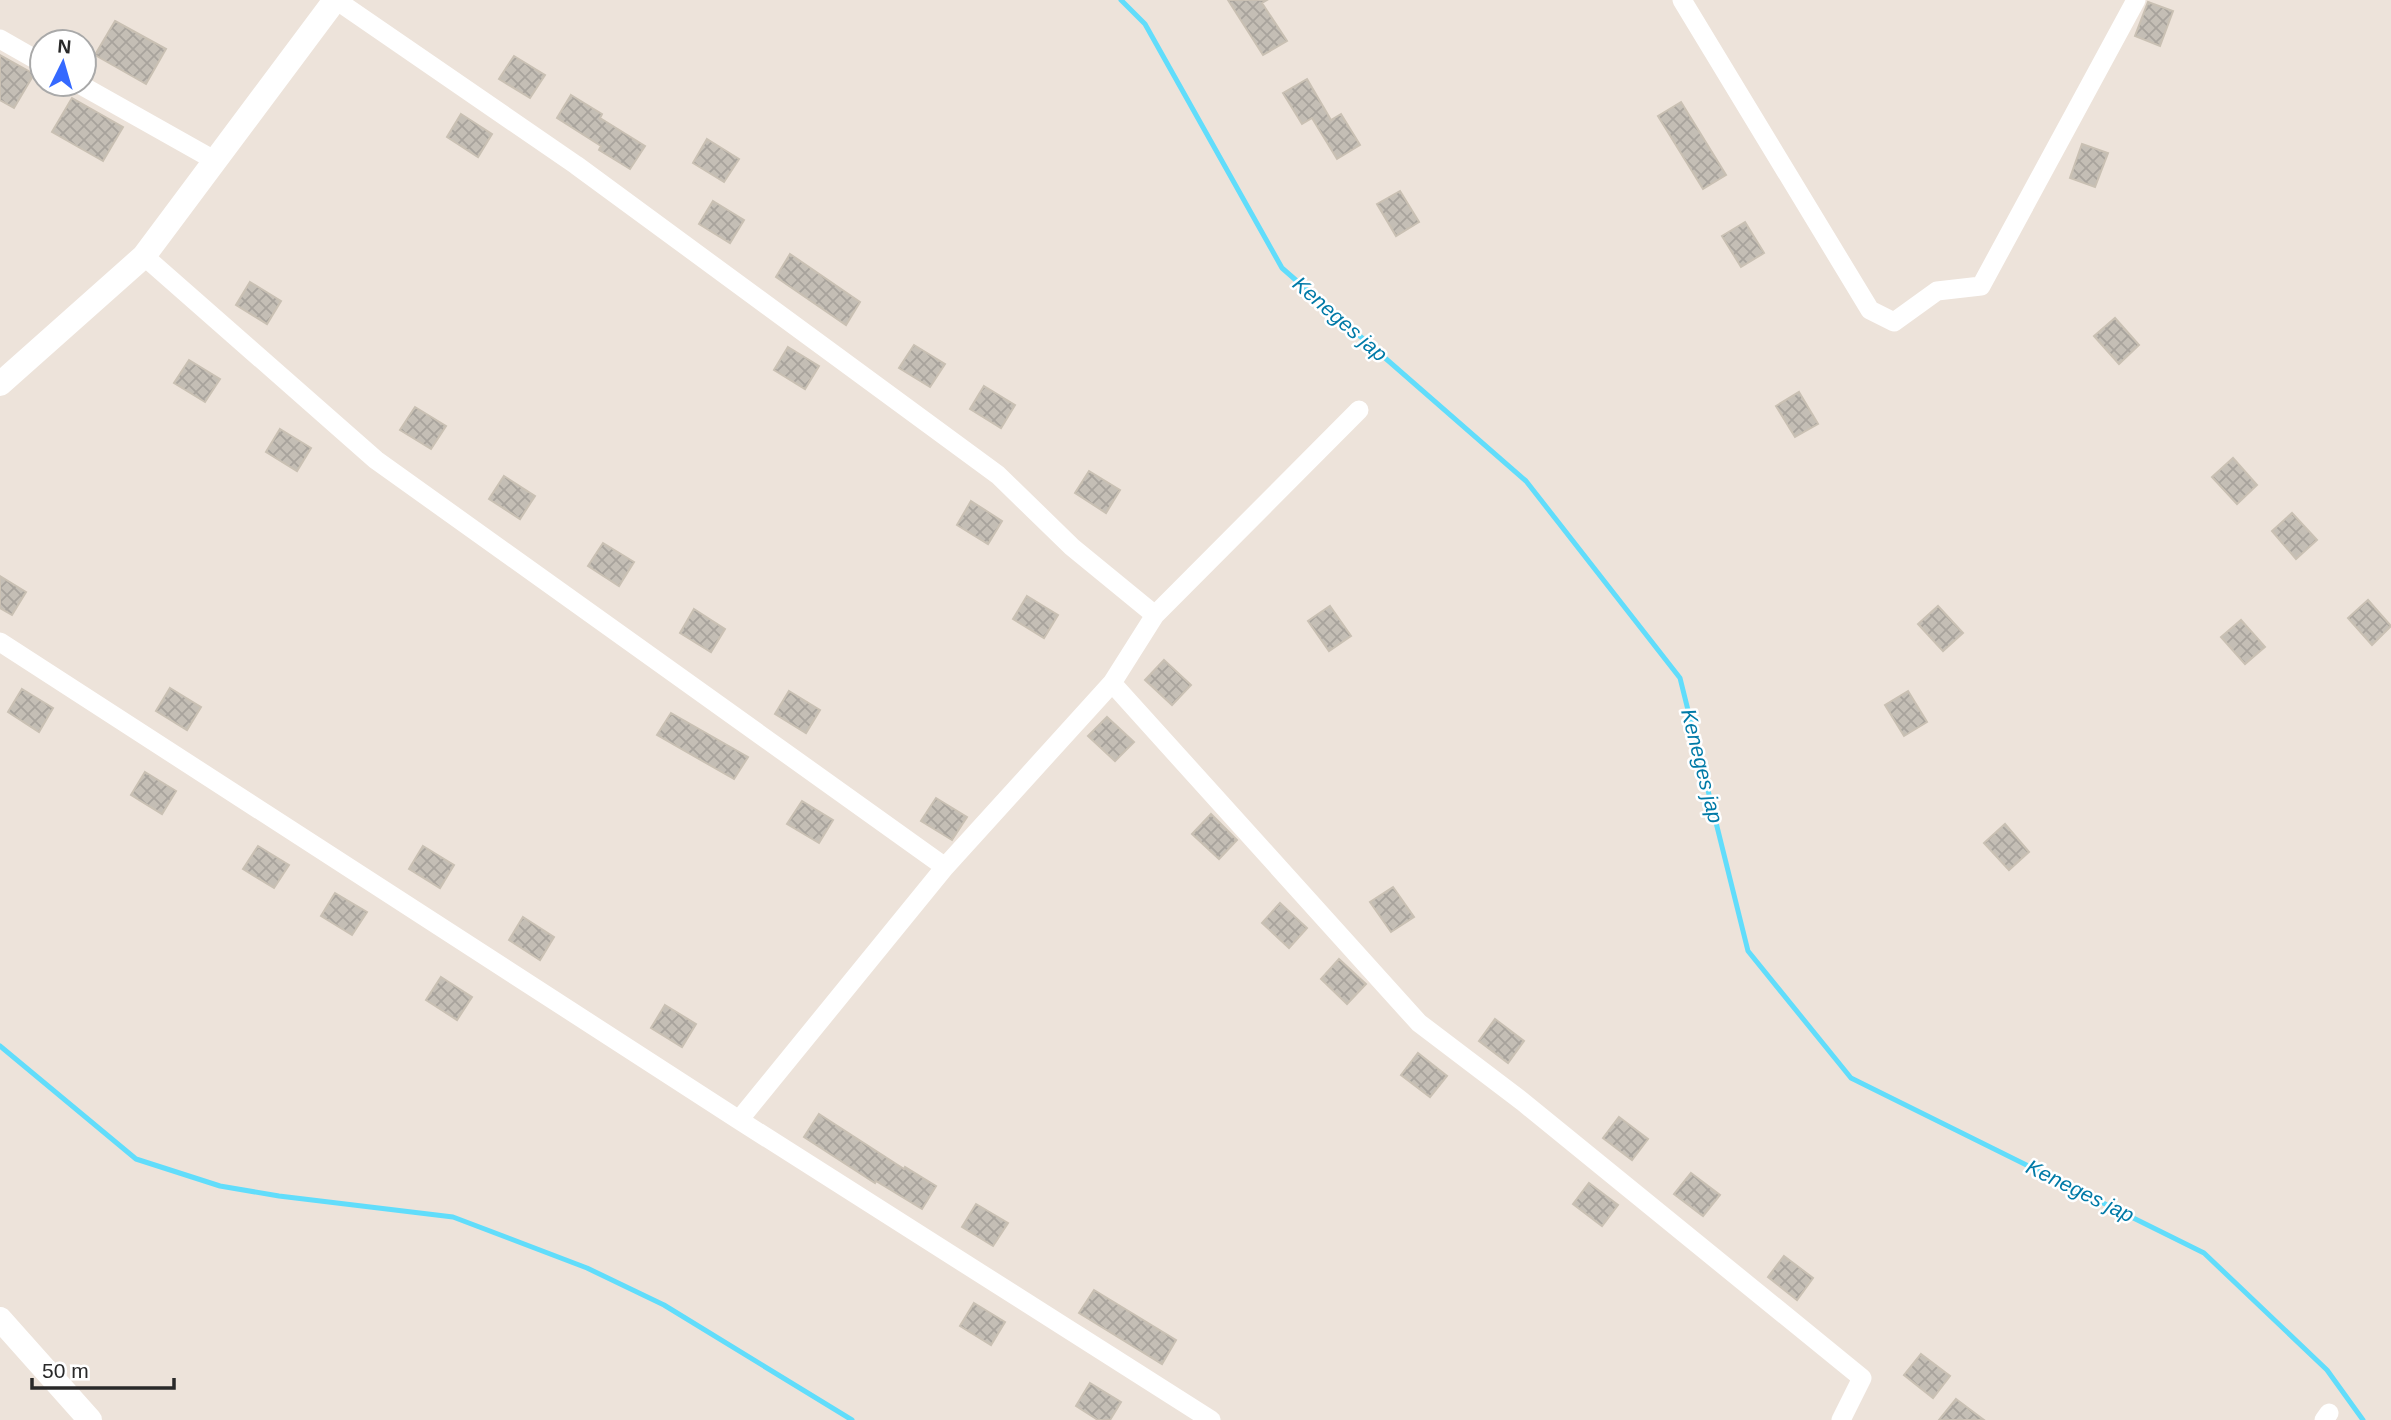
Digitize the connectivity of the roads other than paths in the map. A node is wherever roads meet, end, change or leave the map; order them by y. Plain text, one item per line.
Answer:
1 (335, 0) edge
2 (1682, 0) edge
3 (2136, 0) edge
4 (0, 39) edge
5 (28, 55) edge
6 (98, 95) edge
7 (214, 160) junction
8 (144, 256) junction
9 (0, 384) edge
10 (1359, 410) dead end
11 (1155, 615) junction
12 (0, 642) edge
13 (1112, 683) junction
14 (945, 867) junction
15 (739, 1120) junction
16 (0, 1319) edge
17 (90, 1420) edge
18 (1211, 1420) edge
19 (1841, 1420) edge

1 - 7 street
1 - 11 street
2 - 3 street
4 - 5 street
6 - 7 street
7 - 8 street
8 - 9 street
8 - 14 street
10 - 11 street
11 - 13 street
12 - 15 street
13 - 14 street
13 - 19 street
14 - 15 street
15 - 18 street
16 - 17 street

